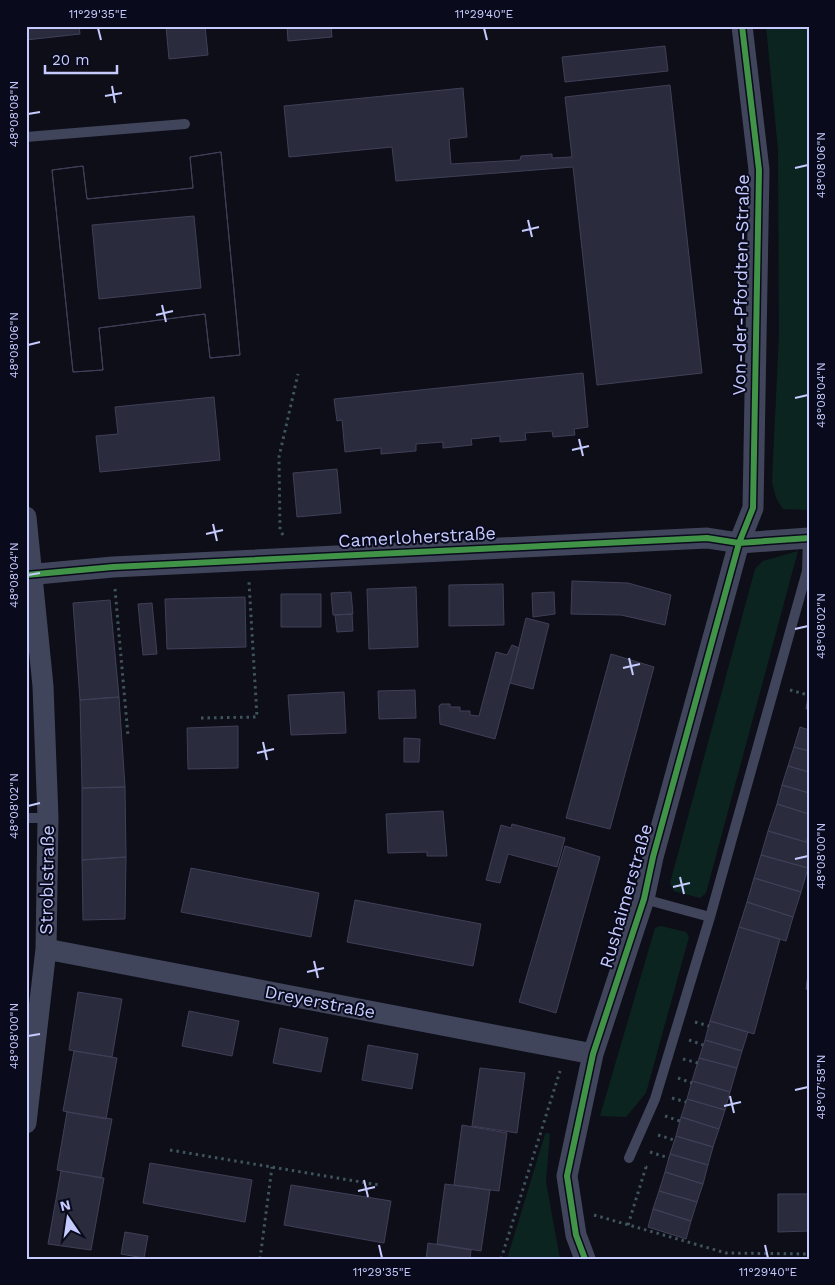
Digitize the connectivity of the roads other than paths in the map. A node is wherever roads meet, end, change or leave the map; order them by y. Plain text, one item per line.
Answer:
1 (742, 26) edge
2 (185, 124) dead end
3 (26, 137) edge
4 (26, 517) edge
5 (808, 538) edge
6 (740, 543) junction
7 (30, 574) edge
8 (26, 818) edge
9 (48, 818) junction
10 (644, 899) junction
11 (710, 917) junction
12 (46, 949) junction
13 (32, 1028) edge
14 (593, 1054) junction
15 (26, 1123) edge
16 (629, 1158) road end
17 (584, 1259) edge

1 - 6 street, Von-der-Pfordten-Straße
2 - 3 lane
4 - 7 street, Stroblstraße
5 - 6 street, Camerloherstraße
5 - 11 lane
6 - 7 street, Camerloherstraße
6 - 10 street, Rushaimerstraße
7 - 9 street, Stroblstraße
8 - 9 lane
9 - 12 street, Stroblstraße
10 - 11 lane
10 - 14 street, Rushaimerstraße
11 - 16 lane
12 - 13 street, Stroblstraße
12 - 14 street, Dreyerstraße
13 - 15 street, Stroblstraße
14 - 17 street, Rushaimerstraße

